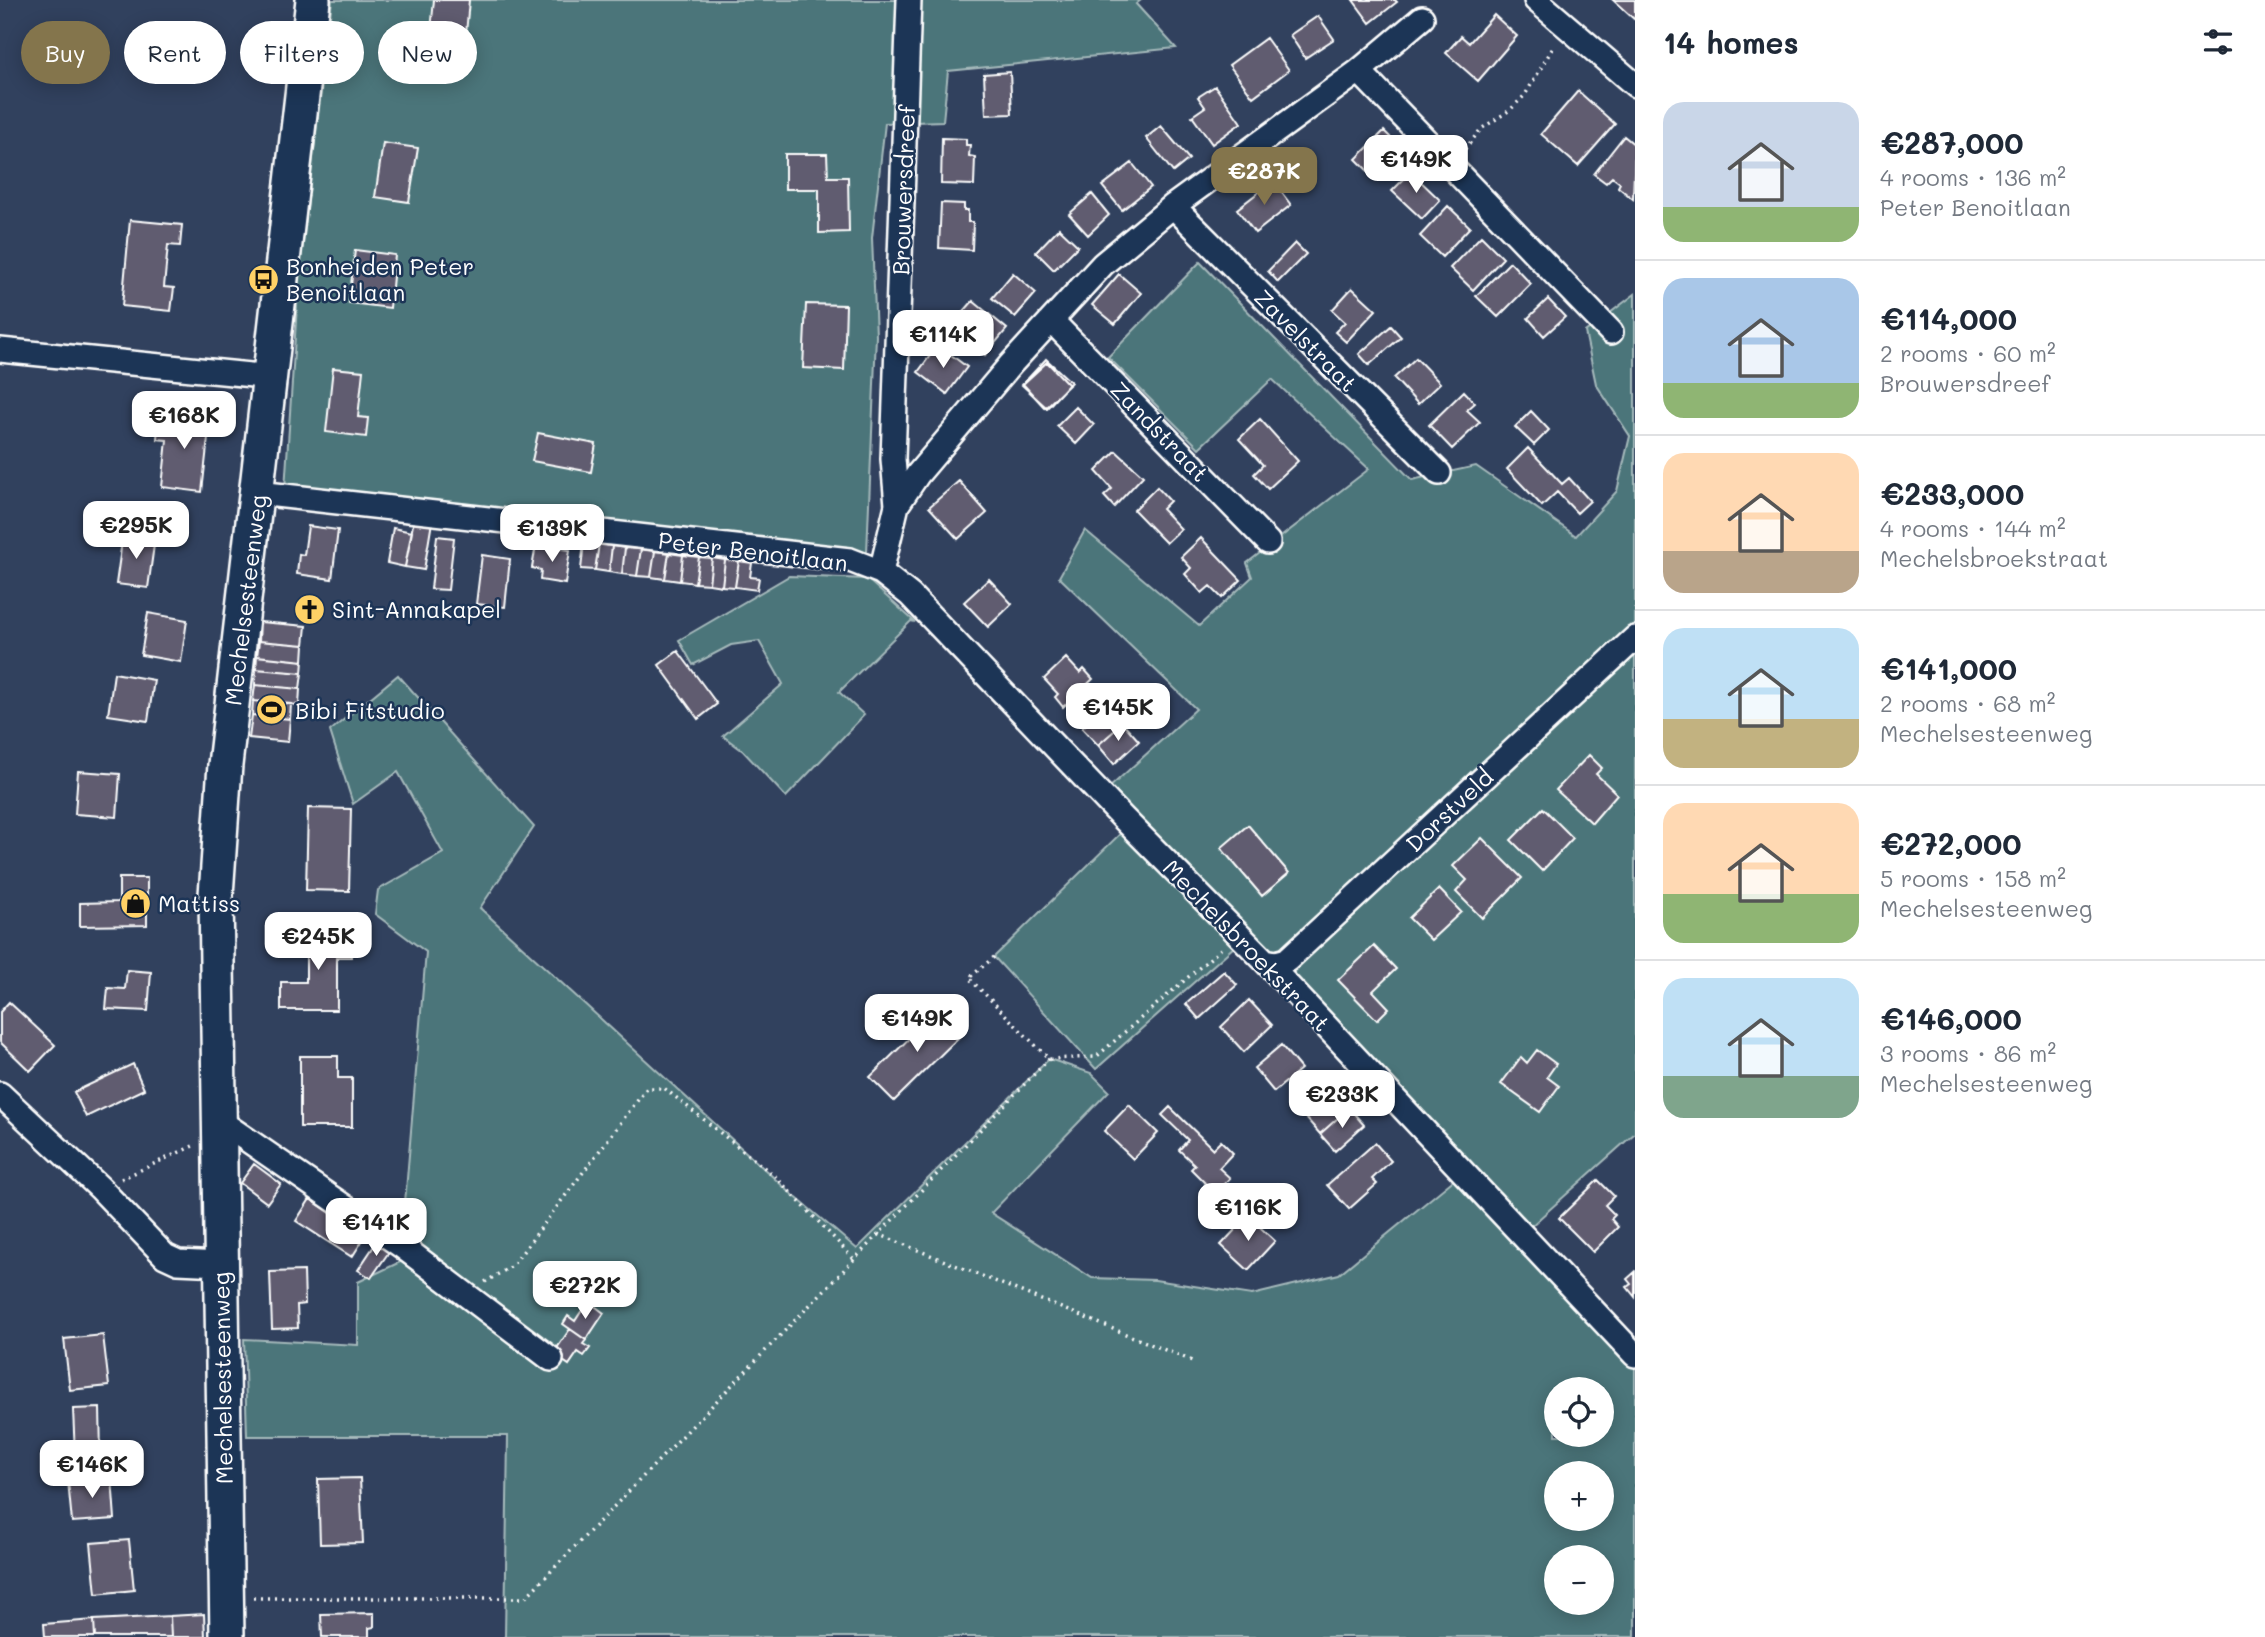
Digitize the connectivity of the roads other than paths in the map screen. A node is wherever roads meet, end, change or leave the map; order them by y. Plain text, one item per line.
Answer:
1 (313, 0) edge
2 (909, 0) edge
3 (1536, 0) edge
4 (1422, 18) dead end
5 (1359, 71) junction
6 (1635, 85) edge
7 (1173, 206) junction
8 (1052, 321) junction
9 (1611, 332) dead end
10 (0, 350) edge
11 (272, 377) junction
12 (1439, 473) dead end
13 (258, 494) junction
14 (897, 505) junction
15 (1268, 542) dead end
16 (881, 572) junction
17 (1633, 644) edge
18 (1265, 961) junction
19 (0, 1094) edge
20 (217, 1127) junction
21 (220, 1264) junction
22 (1635, 1355) edge
23 (551, 1359) dead end
24 (227, 1637) edge

1 - 11 street, Mechelsesteenweg
2 - 14 street, Brouwersdreef
3 - 6 street
4 - 5 street
5 - 7 street
5 - 9 street
7 - 8 street
7 - 12 street, Zavelstraat
8 - 14 street
8 - 15 street, Zandstraat
10 - 11 street
11 - 13 street, Mechelsesteenweg
13 - 16 street, Peter Benoitlaan
13 - 20 street, Mechelsesteenweg
14 - 16 street
16 - 18 street, Mechelsbroekstraat
17 - 18 street, Dorstveld
18 - 22 street, Mechelsbroekstraat
19 - 21 street
20 - 21 street, Mechelsesteenweg
20 - 23 street
21 - 24 street, Mechelsesteenweg

